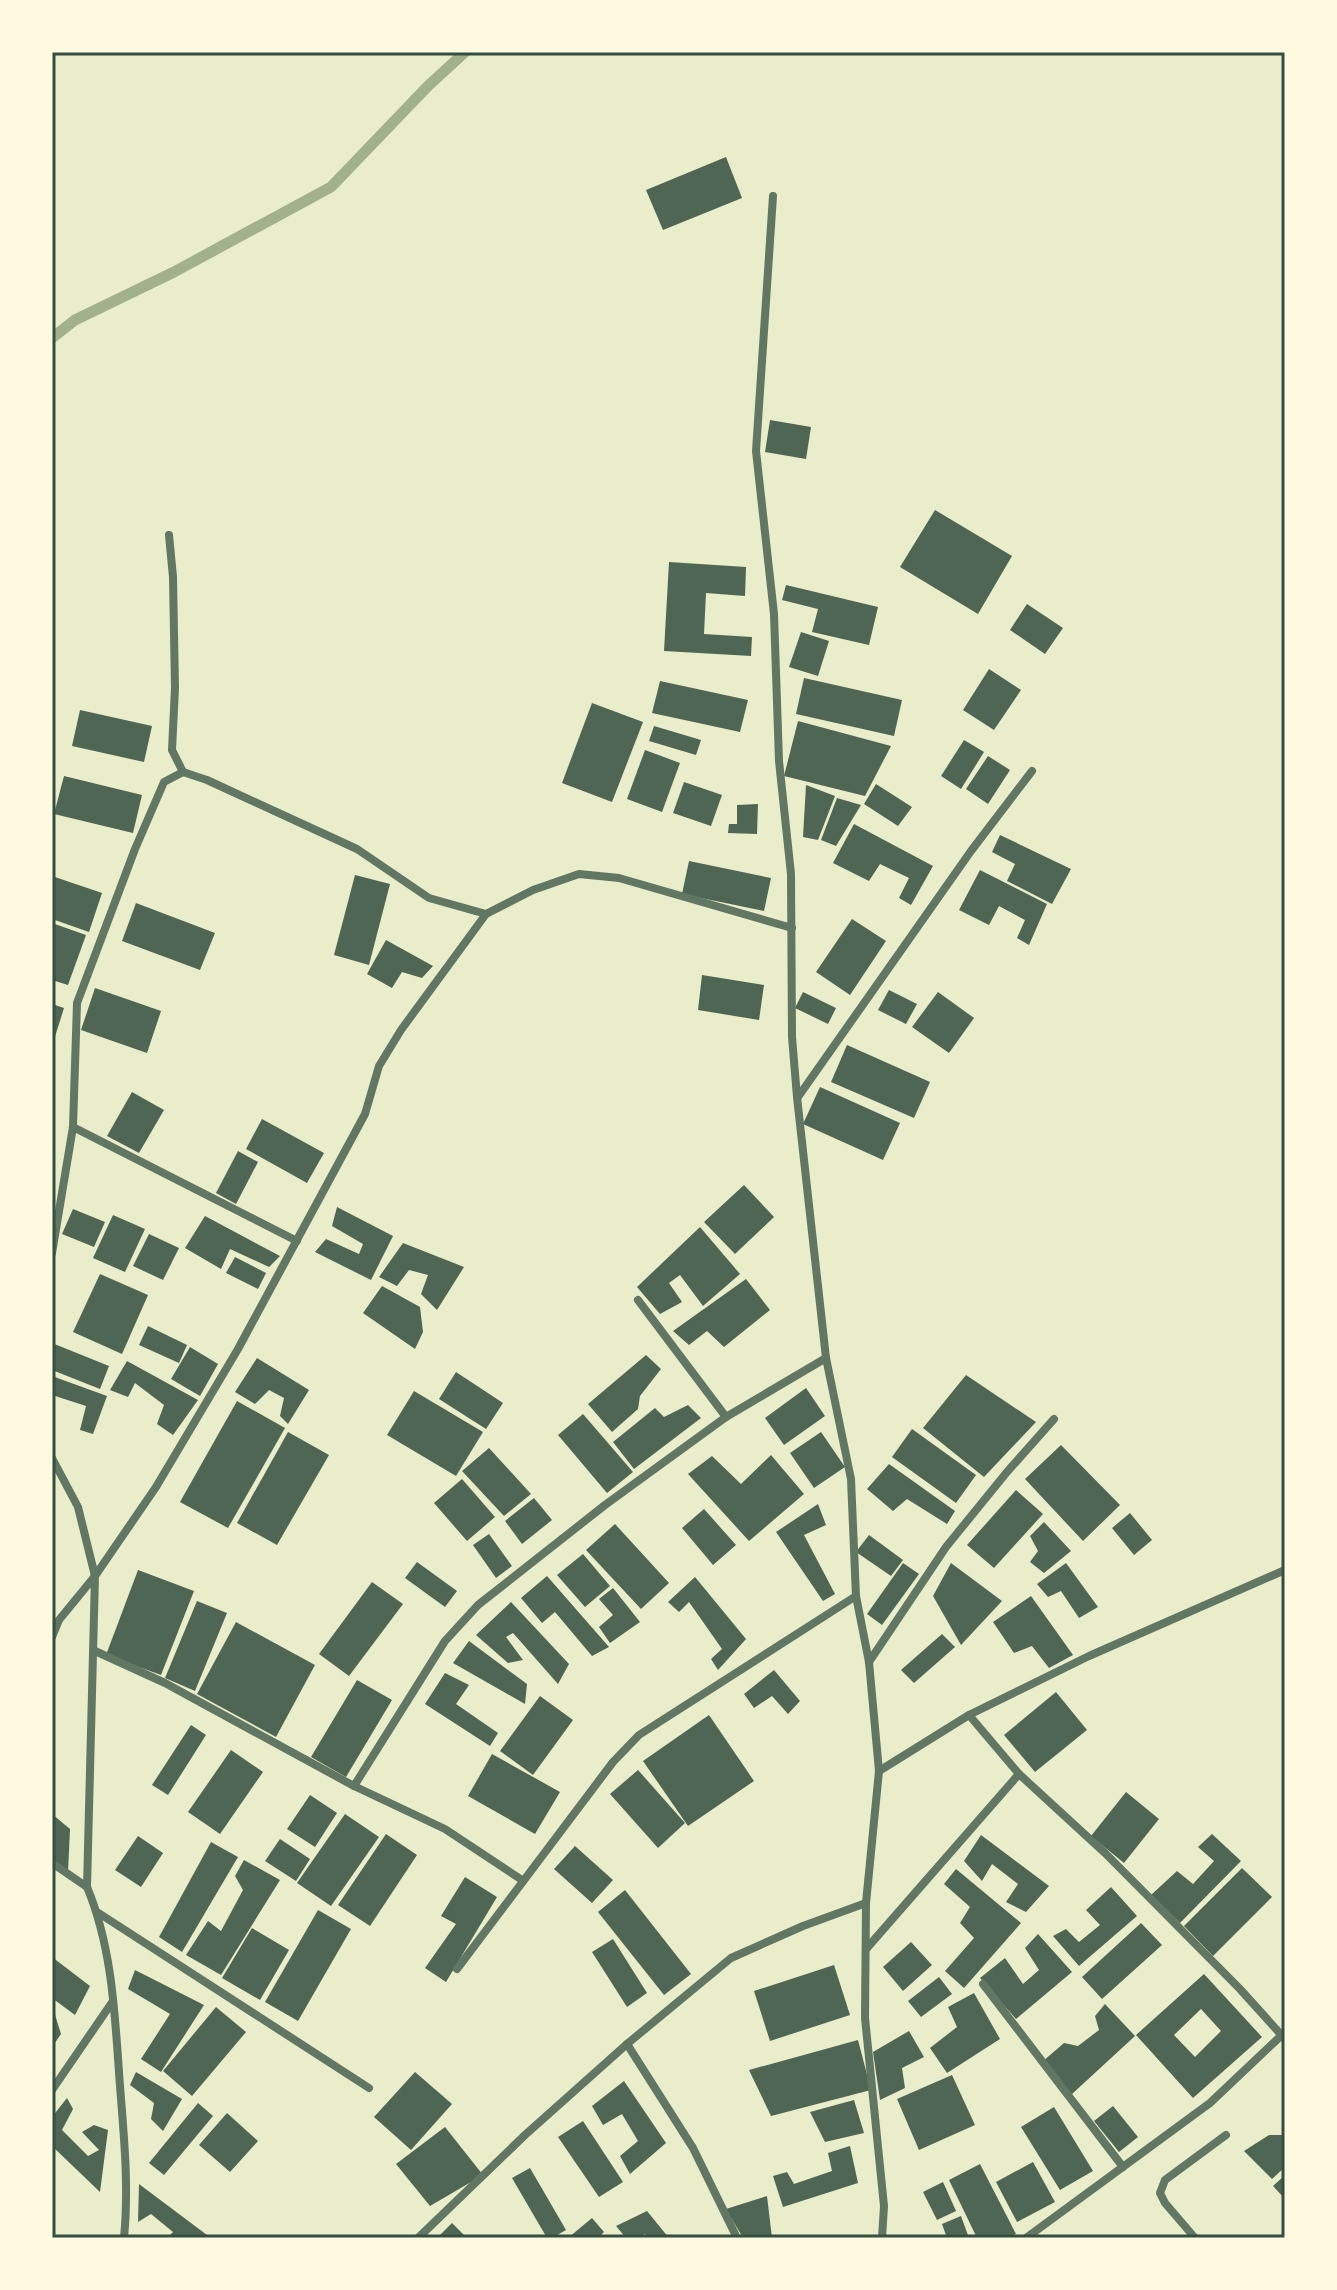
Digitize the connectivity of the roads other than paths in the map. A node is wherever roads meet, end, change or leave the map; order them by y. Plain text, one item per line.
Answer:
1 (773, 196) dead end
2 (169, 535) dead end
3 (1032, 771) dead end
4 (183, 772) junction
5 (486, 914) junction
6 (792, 928) junction
7 (797, 1097) junction
8 (73, 1127) junction
9 (297, 1241) junction
10 (52, 1253) edge
11 (638, 1300) dead end
12 (826, 1358) junction
13 (726, 1417) junction
14 (1054, 1419) dead end
15 (52, 1458) edge
16 (1285, 1570) edge
17 (95, 1576) junction
18 (856, 1596) junction
19 (52, 1637) edge
20 (95, 1651) junction
21 (869, 1662) junction
22 (969, 1715) junction
23 (879, 1771) junction
24 (1019, 1774) junction
25 (354, 1786) junction
26 (52, 1863) edge
27 (522, 1880) junction
28 (87, 1887) junction
29 (866, 1903) junction
30 (97, 1912) junction
31 (867, 1948) junction
32 (457, 1969) dead end
33 (983, 1984) dead end
34 (114, 2000) junction
35 (1284, 2035) edge
36 (627, 2044) junction
37 (369, 2088) dead end
38 (52, 2090) edge
39 (1226, 2135) dead end
40 (1123, 2167) junction
41 (124, 2238) edge
42 (418, 2238) edge
43 (737, 2238) edge
44 (882, 2238) edge
45 (1026, 2238) edge
46 (1195, 2238) edge

1 - 6 street
2 - 4 street
3 - 7 street
4 - 5 street
4 - 8 street
5 - 6 street
5 - 9 street
6 - 7 street
7 - 12 street
8 - 9 street
8 - 10 street
9 - 17 street
11 - 13 street
12 - 13 street
12 - 18 street
13 - 25 street
14 - 21 street
15 - 17 street
16 - 22 street
17 - 19 street
17 - 20 street
18 - 21 street
18 - 27 street
20 - 25 street
20 - 28 street
21 - 23 street
22 - 23 street
22 - 24 street
23 - 29 street
24 - 31 street
24 - 35 street
25 - 27 street
26 - 28 street
27 - 32 street
28 - 30 street
29 - 31 street
29 - 36 street
30 - 34 street
30 - 37 street
31 - 44 street
33 - 40 street
34 - 38 street
34 - 41 street
35 - 40 street
36 - 42 street
36 - 43 street
39 - 46 street
40 - 45 street

